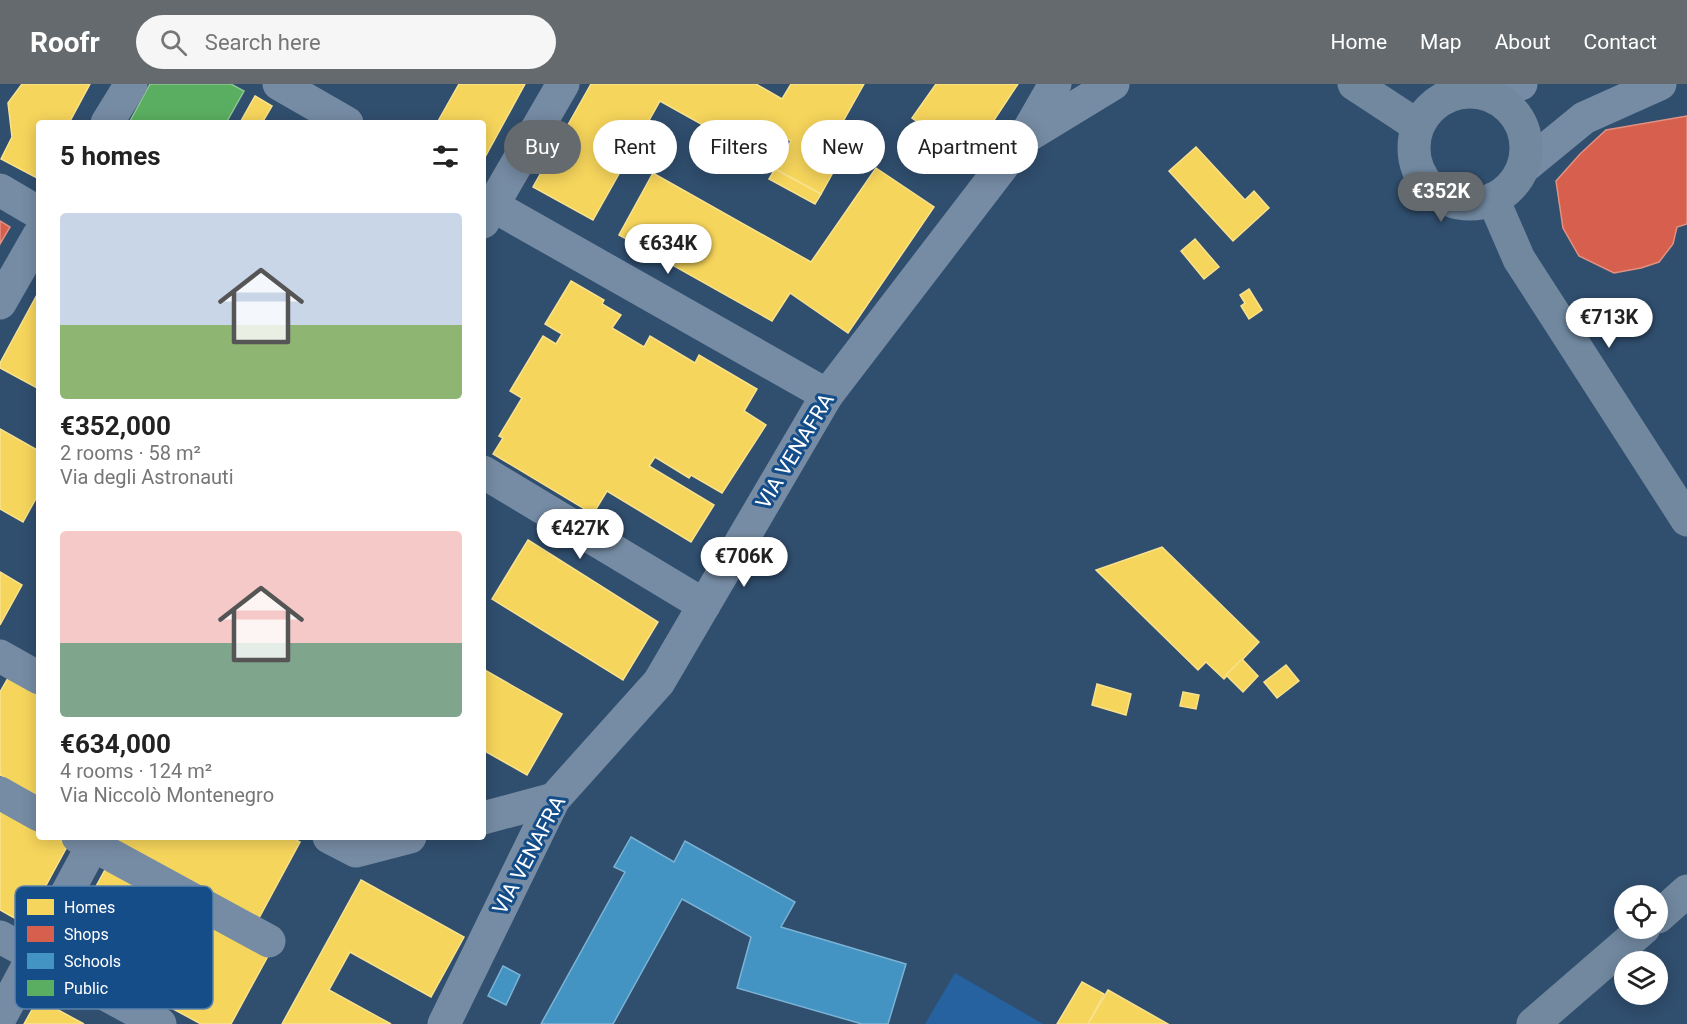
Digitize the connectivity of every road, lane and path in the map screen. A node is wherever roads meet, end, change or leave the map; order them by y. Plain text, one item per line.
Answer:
1 (131, 84) edge
2 (279, 84) edge
3 (562, 84) edge
4 (1055, 84) edge
5 (1113, 84) edge
6 (1354, 84) edge
7 (1521, 84) edge
8 (1660, 84) edge
9 (1482, 93) junction
10 (109, 120) edge
11 (342, 120) edge
12 (1034, 120) edge
13 (1418, 126) junction
14 (1038, 130) edge
15 (1523, 168) junction
16 (996, 174) edge
17 (0, 190) edge
18 (1493, 199) junction
19 (486, 210) edge
20 (36, 211) edge
21 (36, 240) edge
22 (0, 303) edge
23 (827, 395) junction
24 (486, 474) edge
25 (1687, 520) edge
26 (704, 605) junction
27 (2, 662) edge
28 (36, 677) edge
29 (0, 793) edge
30 (554, 799) junction
31 (36, 813) edge
32 (486, 817) edge
33 (89, 840) edge
34 (335, 840) edge
35 (398, 840) edge
36 (67, 886) edge
37 (172, 886) edge
38 (1687, 891) edge
39 (1668, 907) edge
40 (213, 909) edge
41 (0, 937) edge
42 (1631, 939) edge
43 (269, 940) dead end
44 (15, 945) edge
45 (15, 989) edge
46 (132, 1009) edge
47 (0, 1018) edge
48 (160, 1024) edge
49 (444, 1024) edge
50 (1533, 1024) edge

1 - 10 street
2 - 11 street
3 - 19 street
4 - 12 street, VIA VENAFRA
5 - 14 street, VIA VENAFRA
6 - 13 street
7 - 9 street
8 - 15 street
9 - 13 street
9 - 15 street
13 - 18 street
15 - 18 street
16 - 23 street, VIA VENAFRA
17 - 20 street
18 - 25 street
19 - 23 street
21 - 22 street
23 - 26 street, VIA VENAFRA
24 - 26 street
26 - 30 street, VIA VENAFRA
27 - 28 street
29 - 31 street
30 - 32 street
30 - 49 street, VIA VENAFRA
33 - 36 street
33 - 37 street
34 - 35 street
38 - 39 street
40 - 43 street
41 - 44 street
42 - 50 street
45 - 47 street
46 - 48 street

